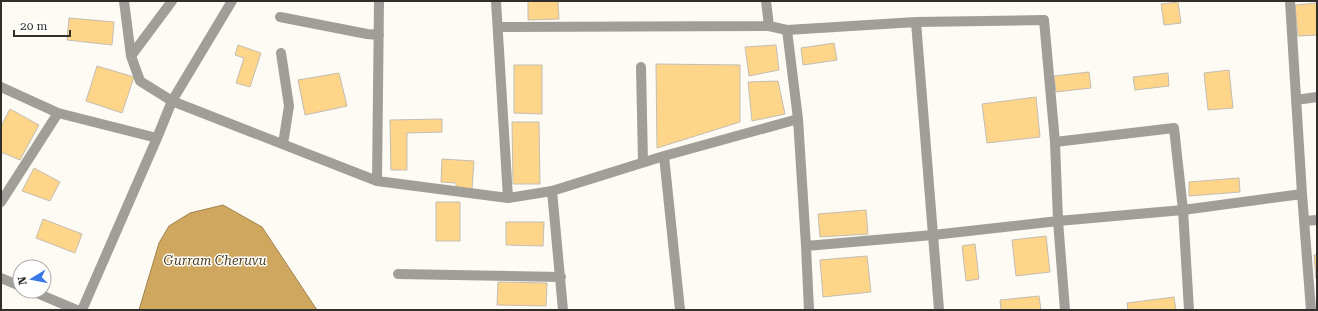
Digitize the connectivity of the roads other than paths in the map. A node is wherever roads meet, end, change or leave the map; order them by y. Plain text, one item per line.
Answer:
1 (124, 1) edge
2 (172, 1) edge
3 (232, 1) edge
4 (379, 1) edge
5 (496, 1) edge
6 (766, 1) edge
7 (1290, 1) edge
8 (280, 17) dead end
9 (916, 22) junction
10 (769, 26) junction
11 (499, 27) junction
12 (787, 30) junction
13 (379, 35) junction
14 (281, 53) dead end
15 (132, 56) junction
16 (641, 67) dead end
17 (1, 87) edge
18 (1317, 97) edge
19 (1296, 100) junction
20 (172, 101) junction
21 (58, 113) junction
22 (798, 119) junction
23 (157, 138) junction
24 (1055, 142) junction
25 (283, 144) junction
26 (664, 156) junction
27 (643, 162) junction
28 (377, 181) junction
29 (552, 191) junction
30 (1302, 194) junction
31 (508, 198) junction
32 (1, 202) edge
33 (1183, 210) junction
34 (1304, 220) junction
35 (1317, 220) edge
36 (1058, 221) junction
37 (933, 234) junction
38 (806, 246) junction
39 (398, 274) dead end
40 (561, 277) junction
41 (1, 278) edge
42 (12, 283) edge
43 (51, 299) edge
44 (77, 310) edge
45 (82, 310) edge
46 (563, 310) edge
47 (680, 310) edge
48 (809, 310) edge
49 (939, 310) edge
50 (1065, 310) edge
51 (1189, 310) edge
52 (1312, 310) edge

1 - 15 street
2 - 15 street
3 - 20 street
4 - 13 street
5 - 11 street
6 - 10 street
7 - 19 street
8 - 13 street
9 - 12 street
9 - 24 street
9 - 37 street
10 - 11 street
10 - 12 street
11 - 31 street
12 - 22 street
13 - 28 street
14 - 25 street
15 - 20 street
16 - 27 street
17 - 21 street
18 - 19 street
19 - 30 street
20 - 23 street
20 - 25 street
21 - 23 street
21 - 32 street
22 - 26 street
22 - 38 street
23 - 45 street
24 - 33 street
24 - 36 street
25 - 28 street
26 - 27 street
26 - 47 street
27 - 29 street
28 - 31 street
29 - 31 street
29 - 40 street
30 - 33 street
30 - 34 street
33 - 36 street
33 - 51 street
34 - 35 street
34 - 52 street
36 - 37 street
36 - 50 street
37 - 38 street
37 - 49 street
38 - 48 street
39 - 40 street
40 - 46 street
41 - 42 street
43 - 44 street

